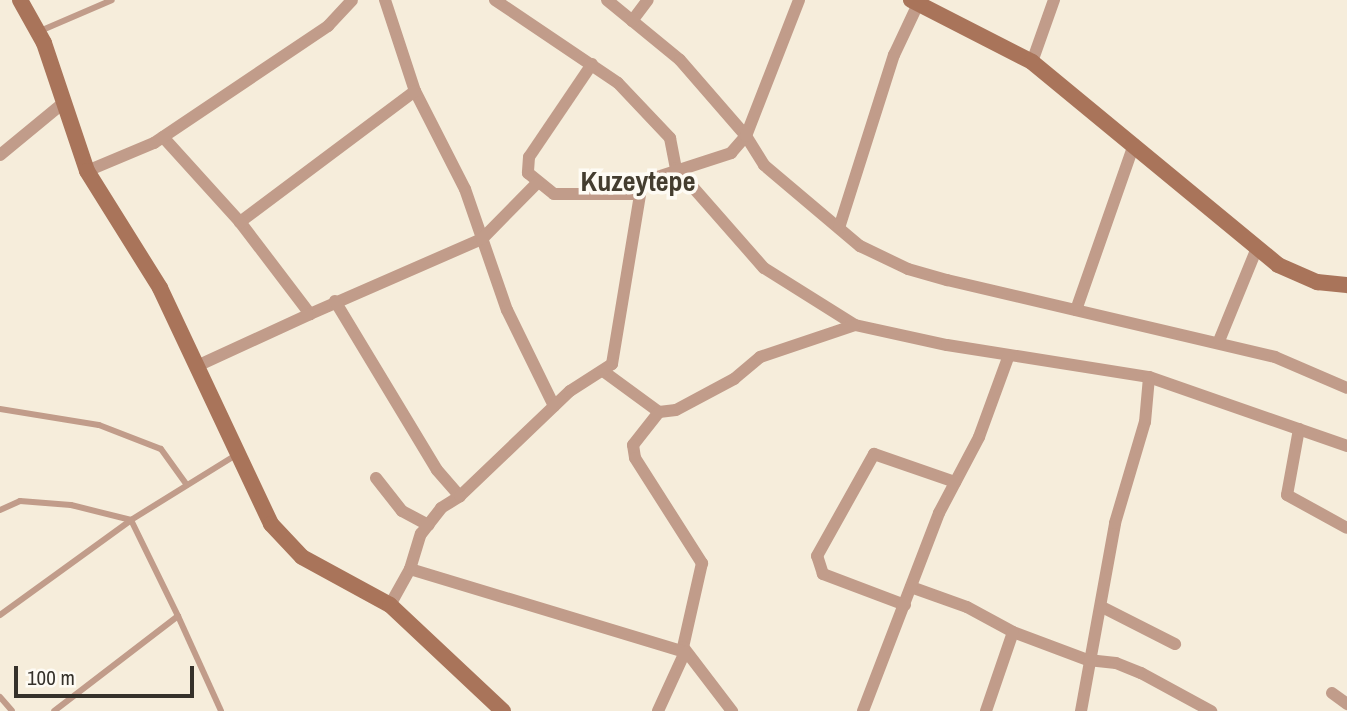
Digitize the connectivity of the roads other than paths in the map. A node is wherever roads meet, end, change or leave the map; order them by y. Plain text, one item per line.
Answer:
1 (20, 0) edge
2 (112, 0) edge
3 (352, 0) edge
4 (385, 0) edge
5 (495, 0) edge
6 (607, 0) edge
7 (648, 0) edge
8 (799, 0) edge
9 (1054, 0) edge
10 (914, 2) edge
11 (632, 21) junction
12 (38, 32) junction
13 (1032, 62) junction
14 (592, 64) junction
15 (415, 90) junction
16 (62, 104) junction
17 (746, 136) junction
18 (163, 138) junction
19 (1134, 144) junction
20 (0, 155) edge
21 (676, 168) junction
22 (87, 171) junction
23 (538, 182) junction
24 (638, 194) junction
25 (240, 222) junction
26 (839, 228) junction
27 (482, 239) junction
28 (1257, 248) junction
29 (1347, 285) edge
30 (335, 301) junction
31 (1076, 310) junction
32 (310, 314) junction
33 (855, 326) junction
34 (1219, 341) junction
35 (1009, 355) junction
36 (197, 366) junction
37 (604, 371) junction
38 (1149, 377) junction
39 (1347, 388) edge
40 (554, 406) junction
41 (0, 409) edge
42 (659, 412) junction
43 (1299, 429) junction
44 (1347, 446) edge
45 (237, 454) junction
46 (376, 478) dead end
47 (955, 482) junction
48 (187, 485) junction
49 (460, 496) junction
50 (0, 510) edge
51 (131, 520) junction
52 (428, 525) junction
53 (1347, 528) edge
54 (410, 569) junction
55 (911, 587) junction
56 (390, 605) junction
57 (905, 606) junction
58 (1102, 607) junction
59 (0, 615) edge
60 (178, 616) junction
61 (1013, 632) junction
62 (1175, 644) dead end
63 (685, 652) junction
64 (1088, 660) junction
65 (1332, 692) dead end
66 (0, 697) edge
67 (1347, 704) edge
68 (12, 711) edge
69 (54, 711) edge
70 (220, 711) edge
71 (503, 711) edge
72 (658, 711) edge
73 (732, 711) edge
74 (863, 711) edge
75 (986, 711) edge
76 (1081, 711) edge
77 (1211, 711) edge

1 - 12 street
2 - 12 lane
3 - 18 street
4 - 15 street
5 - 14 street
6 - 11 street
7 - 11 street
8 - 17 street
9 - 13 street
10 - 13 street
10 - 26 street
11 - 17 street
12 - 16 street
13 - 19 street
14 - 21 street
14 - 23 street
15 - 25 street
15 - 27 street
16 - 20 street
16 - 22 street
17 - 21 street
17 - 26 street
18 - 22 street
18 - 25 street
19 - 28 street
19 - 31 street
21 - 24 street
21 - 33 street
22 - 36 street
23 - 24 street
23 - 27 street
24 - 37 street
25 - 32 street
26 - 31 street
27 - 30 street
27 - 40 street
28 - 29 street
28 - 34 street
30 - 32 street
30 - 49 street
31 - 34 street
32 - 36 street
33 - 35 street
33 - 42 street
34 - 39 street
35 - 38 street
35 - 47 street
36 - 45 street
37 - 40 street
37 - 42 street
38 - 43 street
38 - 58 street
40 - 49 street
41 - 48 lane
42 - 63 street
43 - 44 street
43 - 53 street
45 - 48 lane
45 - 56 street
46 - 52 street
47 - 55 street
47 - 57 street
48 - 51 lane
49 - 52 street
50 - 51 lane
51 - 59 lane
51 - 60 lane
52 - 54 street
54 - 56 street
54 - 63 street
55 - 57 street
55 - 61 street
56 - 71 street
57 - 74 street
58 - 62 street
58 - 64 street
60 - 69 lane
60 - 70 lane
61 - 64 street
61 - 75 street
63 - 72 street
63 - 73 street
64 - 76 street
64 - 77 street
65 - 67 street
66 - 68 lane

